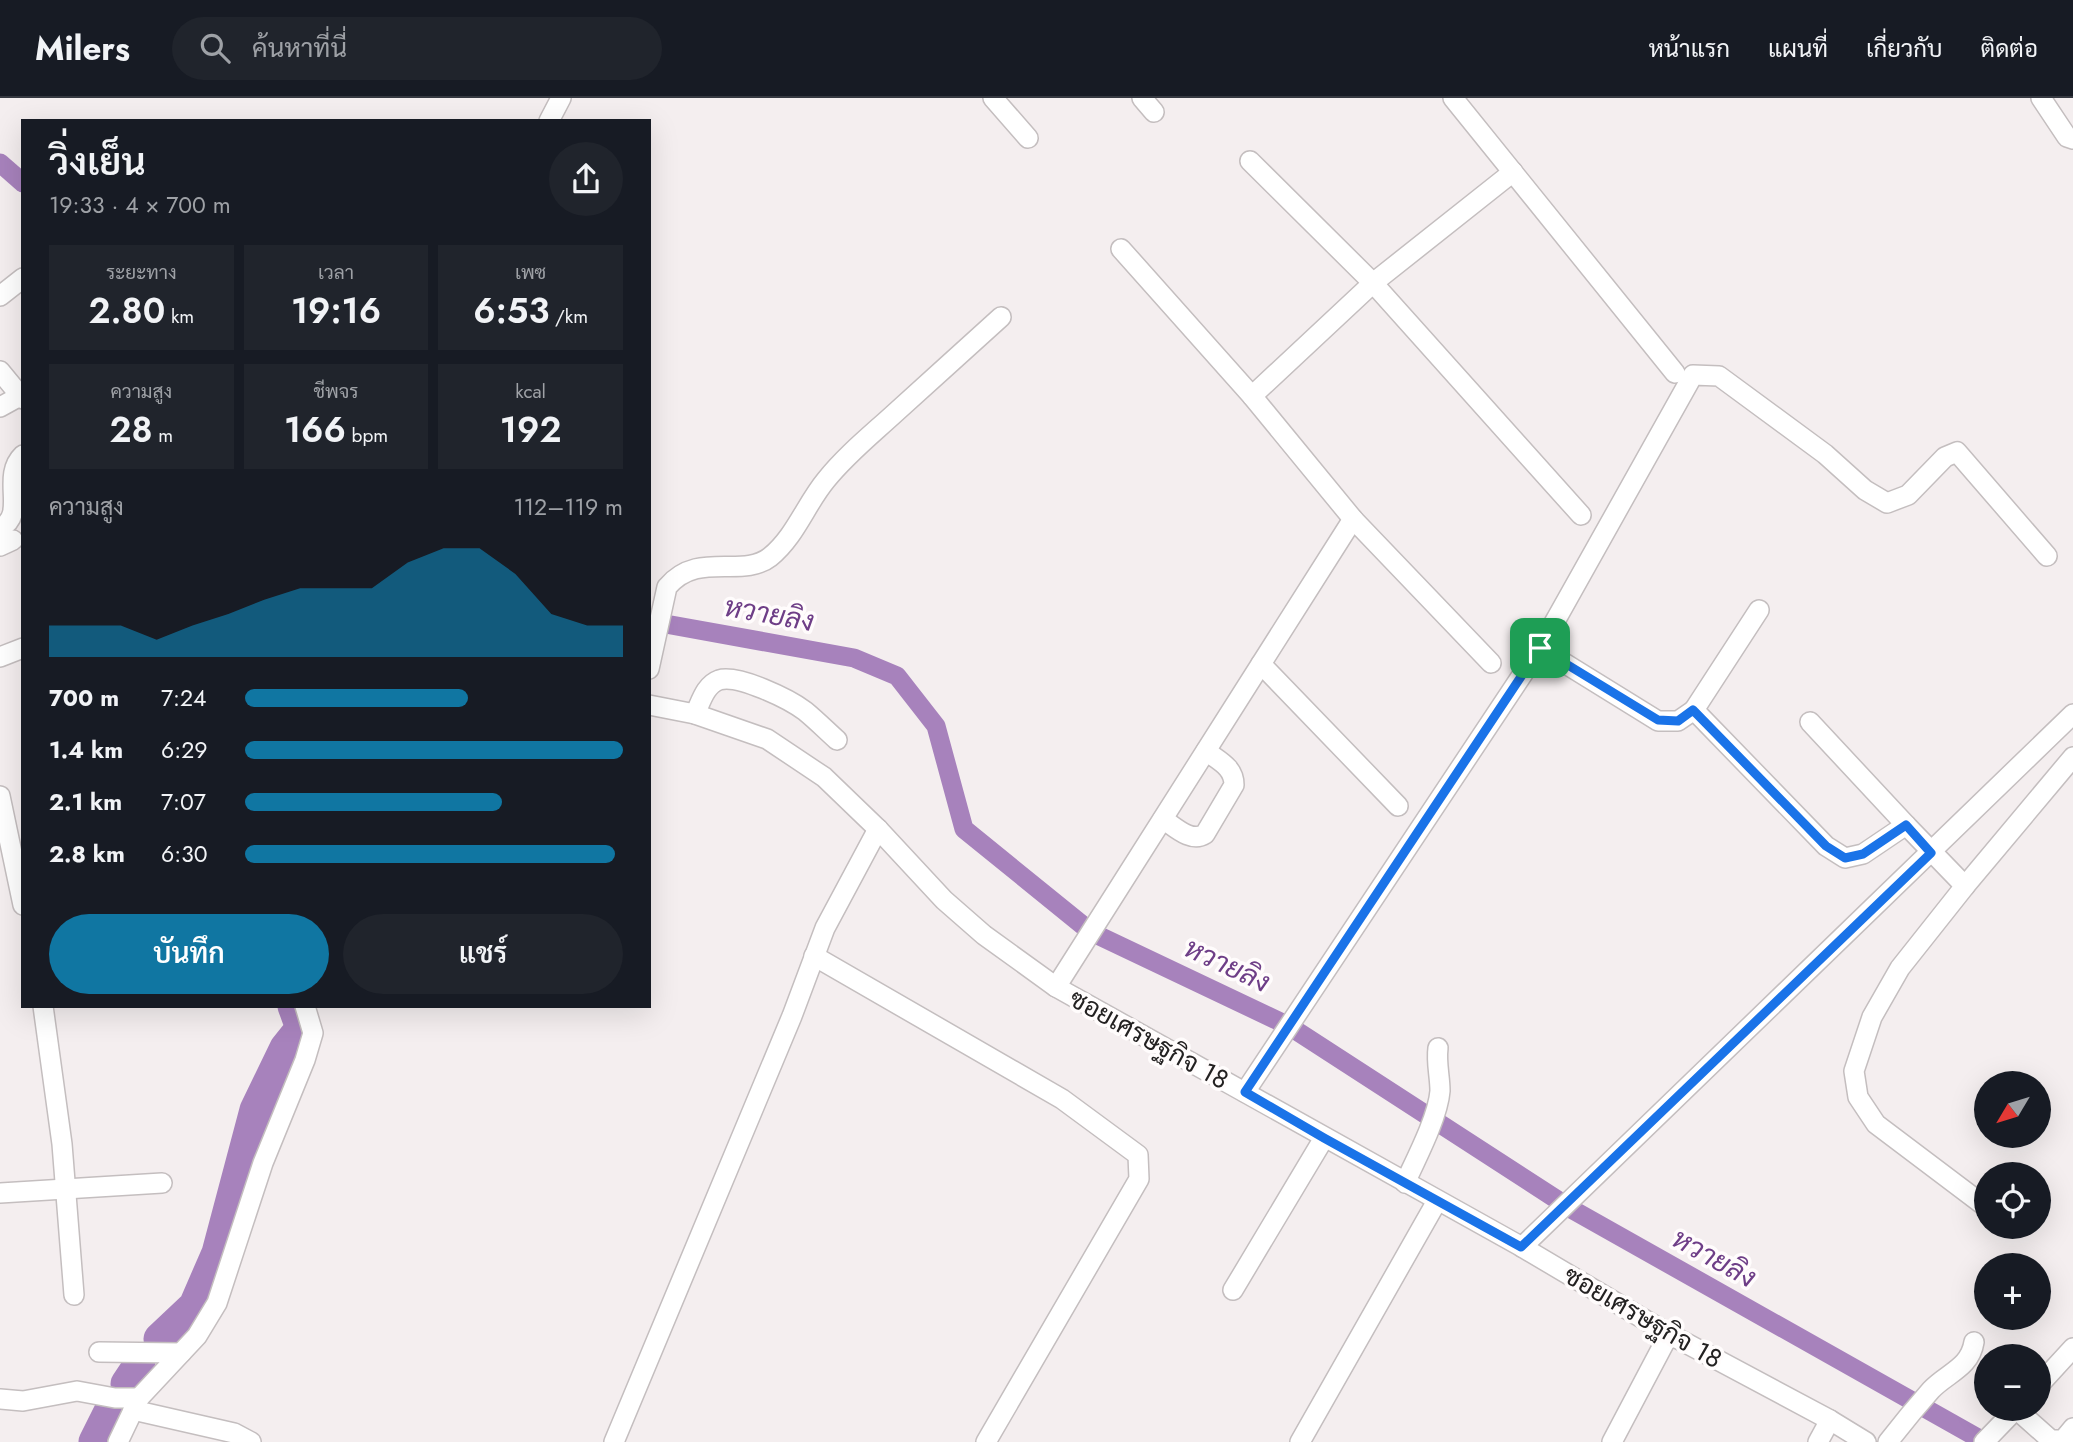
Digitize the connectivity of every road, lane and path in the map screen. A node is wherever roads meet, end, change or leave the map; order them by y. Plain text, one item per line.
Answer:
1 (561, 98) edge
2 (993, 98) edge
3 (1453, 98) edge
4 (2041, 98) edge
5 (551, 119) edge
6 (1028, 138) dead end
7 (2073, 139) edge
8 (1250, 161) dead end
9 (1513, 172) junction
10 (1121, 249) dead end
11 (21, 280) edge
12 (1373, 283) junction
13 (0, 296) edge
14 (1001, 317) dead end
15 (0, 371) edge
16 (1675, 373) dead end
17 (1252, 396) junction
18 (21, 398) edge
19 (0, 407) edge
20 (21, 457) edge
21 (1581, 515) dead end
22 (1353, 519) junction
23 (4, 538) edge
24 (2048, 556) dead end
25 (1759, 610) dead end
26 (1540, 648) junction
27 (21, 649) edge
28 (0, 657) edge
29 (651, 659) edge
30 (1491, 663) dead end
31 (1261, 664) junction
32 (651, 705) edge
33 (1693, 710) junction
34 (695, 714) junction
35 (2073, 714) edge
36 (1810, 722) dead end
37 (837, 740) dead end
38 (1206, 751) junction
39 (2073, 757) edge
40 (0, 796) edge
41 (1398, 806) dead end
42 (1163, 819) junction
43 (1906, 825) junction
44 (878, 829) junction
45 (1931, 853) junction
46 (1965, 886) junction
47 (21, 896) edge
48 (814, 956) junction
49 (1056, 988) junction
50 (43, 1008) edge
51 (306, 1008) edge
52 (1437, 1048) dead end
53 (1245, 1092) junction
54 (1324, 1138) junction
55 (162, 1183) dead end
56 (1405, 1183) junction
57 (65, 1188) junction
58 (0, 1193) edge
59 (1974, 1199) edge
60 (1437, 1201) junction
61 (1521, 1247) junction
62 (1233, 1290) dead end
63 (74, 1295) dead end
64 (1669, 1334) junction
65 (1975, 1342) dead end
66 (2073, 1348) edge
67 (99, 1352) dead end
68 (181, 1353) junction
69 (2051, 1372) edge
70 (0, 1399) edge
71 (136, 1404) junction
72 (1830, 1420) junction
73 (2004, 1421) edge
74 (2024, 1421) edge
75 (2073, 1428) edge
76 (118, 1442) edge
77 (251, 1442) edge
78 (614, 1442) edge
79 (986, 1442) edge
80 (1300, 1442) edge
81 (1612, 1442) edge
82 (1818, 1442) edge
83 (1866, 1442) edge
84 (1888, 1442) edge
85 (1984, 1442) edge

1 - 5 street
2 - 6 street
3 - 9 street
4 - 7 street
8 - 12 street
9 - 12 street
9 - 16 street
10 - 17 street
11 - 13 street
12 - 17 street
12 - 21 street
14 - 29 street
15 - 18 street
17 - 22 street
18 - 19 street
20 - 23 street
22 - 30 street
22 - 31 street
24 - 26 street
25 - 33 street
26 - 33 street
26 - 53 street
27 - 28 street
31 - 38 street
31 - 41 street
32 - 34 street, ซอยเศรษฐกิจ 18
33 - 43 street
34 - 37 street
34 - 44 street, ซอยเศรษฐกิจ 18
35 - 45 street
36 - 43 street
38 - 42 street
38 - 42 street
39 - 46 street
40 - 47 street
42 - 49 street
43 - 45 street
44 - 48 street
44 - 49 street, ซอยเศรษฐกิจ 18
45 - 46 street
45 - 61 street
46 - 59 street
48 - 78 street
48 - 79 street
49 - 53 street, ซอยเศรษฐกิจ 18
50 - 57 street
51 - 68 street
52 - 56 street
53 - 54 street, ซอยเศรษฐกิจ 18
54 - 56 street, ซอยเศรษฐกิจ 18
54 - 62 street
55 - 57 street
56 - 60 street, ซอยเศรษฐกิจ 18
57 - 58 street
57 - 63 street
60 - 61 street, ซอยเศรษฐกิจ 18
60 - 80 street
61 - 64 street, ซอยเศรษฐกิจ 18
64 - 72 street, ซอยเศรษฐกิจ 18
64 - 81 street
65 - 84 street
66 - 69 street
67 - 68 street
68 - 71 street
70 - 71 street
71 - 76 street
71 - 77 street
72 - 82 street
72 - 83 street, ซอยเศรษฐกิจ 18
73 - 85 street
74 - 75 street

